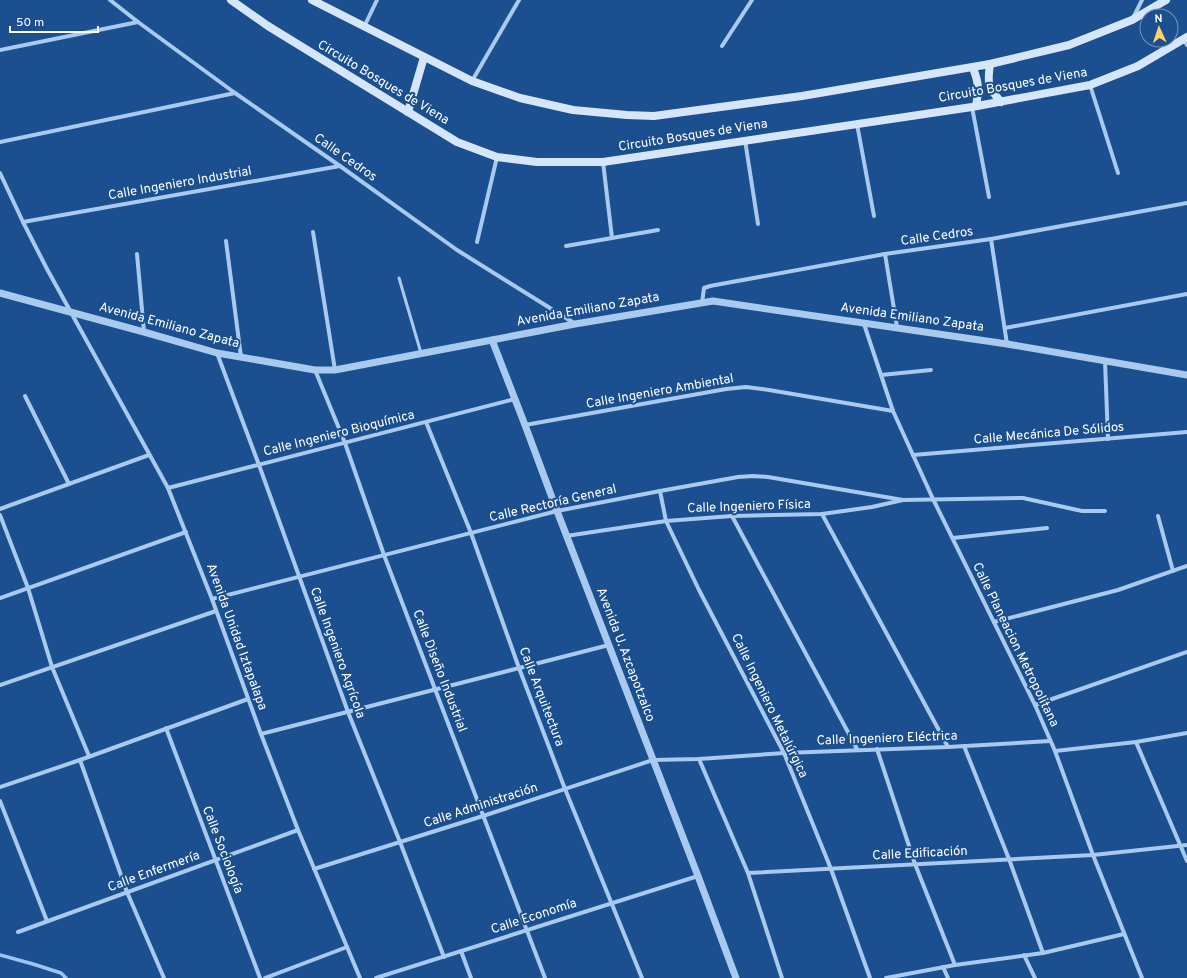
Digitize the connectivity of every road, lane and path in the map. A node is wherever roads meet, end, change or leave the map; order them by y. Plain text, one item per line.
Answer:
1 (110, 0) edge
2 (231, 0) edge
3 (312, 0) edge
4 (377, 0) edge
5 (519, 0) edge
6 (752, 0) edge
7 (1142, 0) edge
8 (1166, 0) edge
9 (1132, 20) junction
10 (138, 22) junction
11 (364, 27) junction
12 (1186, 40) edge
13 (722, 46) dead end
14 (0, 50) edge
15 (424, 58) junction
16 (990, 64) junction
17 (973, 68) junction
18 (472, 81) junction
19 (1090, 85) junction
20 (235, 93) junction
21 (1001, 102) junction
22 (974, 107) junction
23 (408, 112) junction
24 (857, 124) junction
25 (744, 140) junction
26 (0, 142) edge
27 (497, 157) junction
28 (603, 162) junction
29 (340, 166) junction
30 (0, 173) edge
31 (1118, 173) dead end
32 (989, 197) dead end
33 (1187, 203) edge
34 (874, 216) dead end
35 (23, 222) junction
36 (758, 224) dead end
37 (658, 230) dead end
38 (313, 232) dead end
39 (612, 238) junction
40 (991, 239) junction
41 (226, 241) dead end
42 (477, 242) dead end
43 (566, 246) dead end
44 (137, 254) dead end
45 (885, 254) junction
46 (399, 278) dead end
47 (0, 293) edge
48 (1187, 294) edge
49 (702, 303) junction
50 (71, 313) junction
51 (575, 324) junction
52 (864, 324) junction
53 (897, 327) junction
54 (1004, 328) junction
55 (144, 332) junction
56 (492, 340) junction
57 (1007, 344) junction
58 (217, 353) junction
59 (421, 354) junction
60 (241, 358) junction
61 (1105, 361) junction
62 (315, 370) junction
63 (335, 370) junction
64 (931, 370) dead end
65 (881, 375) junction
66 (1187, 375) edge
67 (25, 396) dead end
68 (515, 399) junction
69 (893, 411) junction
70 (426, 422) junction
71 (525, 426) junction
72 (1187, 432) edge
73 (1108, 438) junction
74 (346, 442) junction
75 (149, 455) junction
76 (913, 455) junction
77 (259, 465) junction
78 (69, 484) junction
79 (168, 488) junction
80 (660, 491) junction
81 (933, 499) junction
82 (903, 500) junction
83 (0, 509) edge
84 (557, 511) junction
85 (1104, 511) dead end
86 (822, 514) junction
87 (0, 515) edge
88 (732, 516) junction
89 (1158, 516) dead end
90 (666, 521) junction
91 (1047, 528) dead end
92 (186, 532) junction
93 (471, 533) junction
94 (566, 536) junction
95 (952, 538) junction
96 (384, 555) junction
97 (1187, 566) edge
98 (1173, 571) junction
99 (299, 577) junction
100 (28, 588) junction
101 (0, 598) edge
102 (212, 599) junction
103 (216, 611) junction
104 (994, 622) junction
105 (609, 645) junction
106 (1187, 652) edge
107 (52, 667) junction
108 (519, 668) junction
109 (0, 685) edge
110 (435, 690) junction
111 (248, 699) junction
112 (1035, 705) junction
113 (348, 712) junction
114 (166, 728) junction
115 (1187, 733) edge
116 (261, 734) junction
117 (1050, 741) junction
118 (1136, 742) junction
119 (948, 746) junction
120 (964, 746) junction
121 (857, 749) junction
122 (877, 749) junction
123 (1055, 751) junction
124 (784, 753) junction
125 (89, 756) junction
126 (698, 759) junction
127 (80, 760) junction
128 (653, 760) junction
129 (0, 787) edge
130 (565, 789) junction
131 (0, 801) edge
132 (483, 816) junction
133 (298, 830) junction
134 (400, 842) junction
135 (1187, 845) edge
136 (1181, 846) junction
137 (1093, 855) junction
138 (215, 860) junction
139 (1009, 860) junction
140 (1187, 861) edge
141 (916, 864) junction
142 (831, 869) junction
143 (314, 870) junction
144 (748, 873) junction
145 (698, 876) junction
146 (127, 892) junction
147 (611, 903) junction
148 (47, 921) junction
149 (527, 930) junction
150 (18, 932) dead end
151 (1124, 934) junction
152 (346, 947) junction
153 (461, 951) junction
154 (1043, 952) junction
155 (1024, 955) junction
156 (444, 957) junction
157 (955, 965) junction
158 (943, 967) junction
159 (277, 976) edge
160 (164, 978) edge
161 (260, 978) edge
162 (265, 978) edge
163 (360, 978) edge
164 (376, 978) edge
165 (471, 978) edge
166 (545, 978) edge
167 (642, 978) edge
168 (736, 978) edge
169 (782, 978) edge
170 (870, 978) edge
171 (886, 978) edge
172 (948, 978) edge
173 (1035, 978) edge
174 (1142, 978) edge

1 - 10 street, Calle Cedros
2 - 23 main road, Circuito Bosques de Viena
3 - 11 main road, Circuito Bosques de Viena
4 - 11 street
5 - 18 street
6 - 13 street
7 - 9 street
8 - 9 main road, Circuito Bosques de Viena
9 - 16 main road, Circuito Bosques de Viena
10 - 14 street
10 - 20 street, Calle Cedros
11 - 15 main road, Circuito Bosques de Viena
12 - 19 main road, Circuito Bosques de Viena
15 - 18 main road, Circuito Bosques de Viena
15 - 23 main road
16 - 17 main road, Circuito Bosques de Viena
16 - 21 main road
17 - 18 main road, Circuito Bosques de Viena
17 - 22 main road
19 - 21 main road, Circuito Bosques de Viena
19 - 31 street
20 - 26 street
20 - 29 street, Calle Cedros
21 - 22 main road, Circuito Bosques de Viena
22 - 24 main road, Circuito Bosques de Viena
22 - 32 street
23 - 27 main road, Circuito Bosques de Viena
24 - 25 main road, Circuito Bosques de Viena
24 - 34 street
25 - 28 main road, Circuito Bosques de Viena
25 - 36 street
27 - 28 main road, Circuito Bosques de Viena
27 - 42 street
28 - 39 street
29 - 35 street, Calle Ingeniero Industrial
29 - 51 street, Calle Cedros
30 - 35 street, Avenida Unidad Iztapalapa
33 - 40 street, Calle Cedros
35 - 50 street, Avenida Unidad Iztapalapa
37 - 39 street
38 - 63 street
39 - 43 street
40 - 45 street, Calle Cedros
40 - 54 street
41 - 60 street
44 - 55 street
45 - 49 street, Calle Cedros
45 - 53 street
46 - 59 lane
47 - 50 street, Avenida Emiliano Zapata
48 - 54 street
49 - 51 street, Avenida Emiliano Zapata
49 - 52 street, Avenida Emiliano Zapata
50 - 55 street, Avenida Emiliano Zapata
50 - 75 street, Avenida Unidad Iztapalapa
51 - 56 street, Avenida Emiliano Zapata
52 - 53 street, Avenida Emiliano Zapata
52 - 65 street, Calle Planeacion Metropolitana
53 - 57 street, Avenida Emiliano Zapata
54 - 57 street
55 - 58 street, Avenida Emiliano Zapata
56 - 59 street, Avenida Emiliano Zapata
56 - 68 street, Avenida U. Azcapotzalco
57 - 61 street, Avenida Emiliano Zapata
58 - 60 street, Avenida Emiliano Zapata
58 - 77 street, Calle Ingeniero Agrícola
59 - 63 street, Avenida Emiliano Zapata
60 - 62 street, Avenida Emiliano Zapata
61 - 66 street, Avenida Emiliano Zapata
61 - 73 street
62 - 63 street, Avenida Emiliano Zapata
62 - 74 street, Calle Diseño Industrial
64 - 65 street
65 - 69 street, Calle Planeacion Metropolitana
67 - 78 street
68 - 70 street, Calle Ingeniero Bioquímica
68 - 71 street, Avenida U. Azcapotzalco
69 - 71 street, Calle Ingeniero Ambiental
69 - 76 street, Calle Planeacion Metropolitana
70 - 74 street, Calle Ingeniero Bioquímica
70 - 93 street, Calle Arquitectura
71 - 84 street, Avenida U. Azcapotzalco
72 - 73 street, Calle Mecánica De Sólidos
73 - 76 street, Calle Mecánica De Sólidos
74 - 77 street, Calle Ingeniero Bioquímica
74 - 96 street, Calle Diseño Industrial
75 - 78 street
75 - 79 street, Avenida Unidad Iztapalapa
76 - 81 street, Calle Planeacion Metropolitana
77 - 79 street, Calle Ingeniero Bioquímica
77 - 99 street, Calle Ingeniero Agrícola
78 - 83 street
79 - 92 street, Avenida Unidad Iztapalapa
80 - 82 street, Calle Rectoría General
80 - 84 street, Calle Rectoría General
80 - 90 street, Calle Ingeniero Metalúrgica
81 - 82 street, Calle Ingeniero Física
81 - 85 street, Calle Ingeniero Física
81 - 95 street, Calle Planeacion Metropolitana
82 - 86 street, Calle Ingeniero Física
84 - 93 street, Calle Rectoría General
84 - 94 street, Avenida U. Azcapotzalco
86 - 88 street, Calle Ingeniero Física
86 - 119 street
87 - 100 street
88 - 90 street, Calle Ingeniero Física
88 - 121 street
89 - 98 street
90 - 94 street, Calle Ingeniero Física
90 - 124 street, Calle Ingeniero Metalúrgica
91 - 95 street
92 - 100 street
92 - 102 street, Avenida Unidad Iztapalapa
93 - 96 street, Calle Rectoría General
93 - 108 street, Calle Arquitectura
94 - 105 street, Avenida U. Azcapotzalco
95 - 104 street, Calle Planeacion Metropolitana
96 - 99 street, Calle Rectoría General
96 - 110 street, Calle Diseño Industrial
97 - 98 street
98 - 104 street
99 - 102 street, Calle Rectoría General
99 - 113 street, Calle Ingeniero Agrícola
100 - 101 street
100 - 107 street
102 - 103 street, Avenida Unidad Iztapalapa
103 - 107 street
103 - 111 street, Avenida Unidad Iztapalapa
104 - 112 street, Calle Planeacion Metropolitana
105 - 108 street
105 - 128 street, Avenida U. Azcapotzalco
106 - 112 street
107 - 109 street
107 - 125 street
108 - 110 street
108 - 130 street, Calle Arquitectura
110 - 113 street
110 - 132 street, Calle Diseño Industrial
111 - 114 street
111 - 116 street, Avenida Unidad Iztapalapa
112 - 117 street, Calle Planeacion Metropolitana
113 - 116 street
113 - 134 street, Calle Ingeniero Agrícola
114 - 125 street
114 - 138 street, Calle Sociología
115 - 118 street
116 - 133 street, Avenida Unidad Iztapalapa
117 - 120 street, Calle Ingeniero Eléctrica
117 - 123 street, Calle Planeacion Metropolitana
118 - 123 street
118 - 136 street
119 - 120 street, Calle Ingeniero Eléctrica
119 - 122 street, Calle Ingeniero Eléctrica
120 - 139 street
121 - 122 street, Calle Ingeniero Eléctrica
121 - 124 street, Calle Ingeniero Eléctrica
122 - 141 street
123 - 137 street, Calle Planeacion Metropolitana
124 - 126 street, Calle Ingeniero Eléctrica
124 - 142 street, Calle Ingeniero Metalúrgica
125 - 127 street
126 - 128 street, Calle Ingeniero Eléctrica
126 - 144 street
127 - 129 street
127 - 146 street
128 - 130 street, Calle Administración
128 - 145 street, Avenida U. Azcapotzalco
130 - 132 street, Calle Administración
130 - 147 street, Calle Arquitectura
131 - 148 street
132 - 134 street, Calle Administración
132 - 149 street, Calle Diseño Industrial
133 - 138 street, Calle Enfermería
133 - 143 street, Avenida Unidad Iztapalapa
134 - 143 street, Calle Administración
134 - 156 street, Calle Ingeniero Agrícola
135 - 136 street, Calle Edificación
136 - 137 street, Calle Edificación
136 - 140 street
137 - 139 street, Calle Edificación
137 - 151 street, Calle Planeacion Metropolitana
138 - 146 street, Calle Enfermería
138 - 161 street, Calle Sociología
139 - 141 street, Calle Edificación
139 - 154 street
141 - 142 street, Calle Edificación
141 - 157 street
142 - 144 street, Calle Edificación
142 - 170 street, Calle Ingeniero Metalúrgica
143 - 152 street, Avenida Unidad Iztapalapa
144 - 169 street
145 - 147 street, Calle Economía
145 - 168 street, Avenida U. Azcapotzalco
146 - 148 street, Calle Enfermería
146 - 160 street
147 - 149 street, Calle Economía
147 - 167 street, Calle Arquitectura
148 - 150 street, Calle Enfermería
149 - 153 street, Calle Economía
149 - 166 street, Calle Diseño Industrial
151 - 154 street
151 - 174 street, Calle Planeacion Metropolitana
152 - 159 street
152 - 163 street, Avenida Unidad Iztapalapa
153 - 156 street, Calle Economía
153 - 165 street
154 - 155 street
155 - 157 street
155 - 173 street
156 - 164 street, Calle Economía
157 - 158 street
158 - 171 street
158 - 172 street
159 - 162 street

